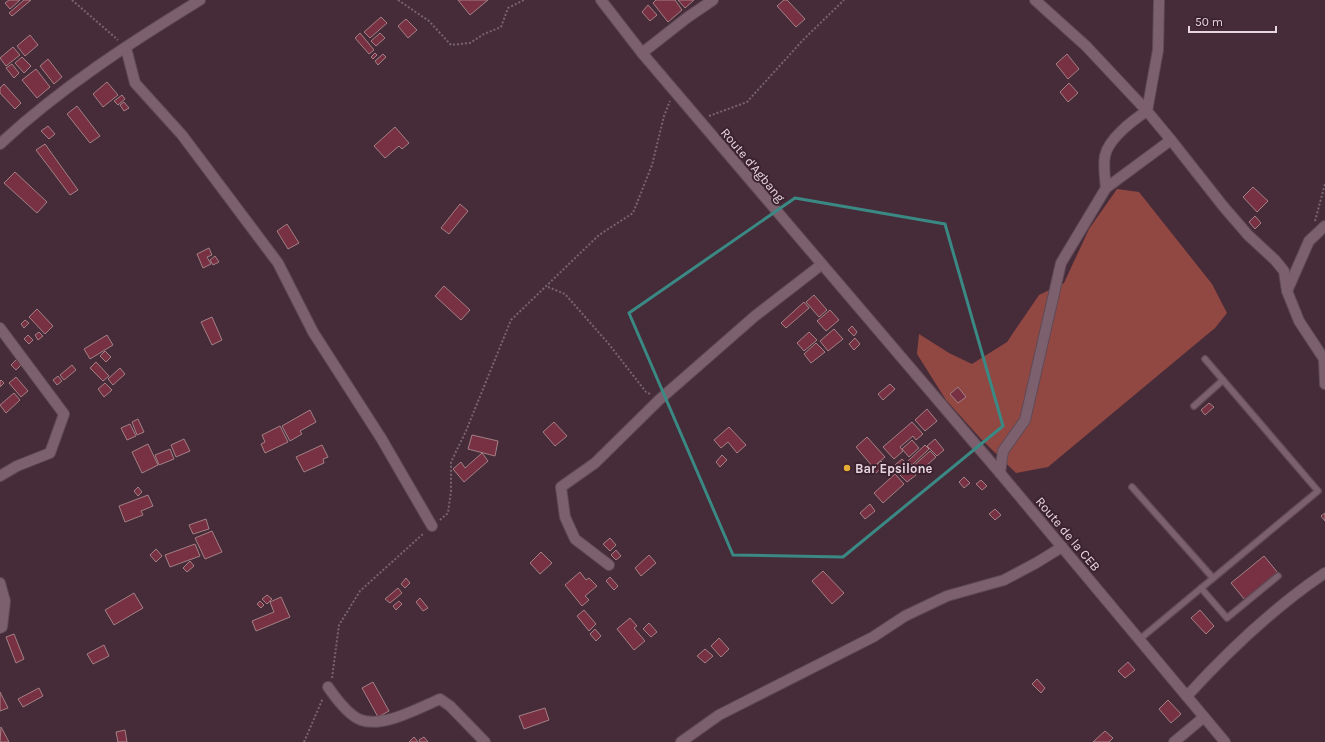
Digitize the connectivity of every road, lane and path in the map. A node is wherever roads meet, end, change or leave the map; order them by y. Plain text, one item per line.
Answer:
1 (72, 0) edge
2 (200, 0) edge
3 (398, 0) edge
4 (524, 0) edge
5 (601, 0) edge
6 (714, 0) edge
7 (844, 0) edge
8 (1035, 0) edge
9 (1159, 0) edge
10 (126, 48) junction
11 (642, 53) junction
12 (674, 90) junction
13 (1147, 111) junction
14 (698, 120) junction
15 (1171, 140) junction
16 (0, 144) edge
17 (1325, 184) edge
18 (1106, 188) junction
19 (1325, 226) edge
20 (1309, 241) junction
21 (821, 265) junction
22 (548, 287) junction
23 (1287, 291) junction
24 (0, 328) edge
25 (889, 344) joint
26 (1205, 359) dead end
27 (1223, 380) junction
28 (1325, 384) edge
29 (659, 400) junction
30 (1194, 406) dead end
31 (1000, 473) junction
32 (0, 476) edge
33 (1132, 486) dead end
34 (432, 526) junction
35 (1062, 547) junction
36 (609, 565) dead end
37 (1325, 573) edge
38 (1278, 576) dead end
39 (1213, 578) junction
40 (0, 583) edge
41 (1201, 588) junction
42 (0, 628) edge
43 (1140, 639) junction
44 (328, 687) junction
45 (1187, 696) junction
46 (1204, 717) junction
47 (304, 742) edge
48 (484, 742) edge
49 (681, 742) edge
50 (1174, 742) edge
51 (1225, 742) edge

1 - 10 path
2 - 10 street
3 - 4 path
5 - 11 street, Route d'Agbang
6 - 11 street
7 - 14 path
8 - 13 street
9 - 13 street
10 - 16 street
10 - 34 street
11 - 12 street, Route d'Agbang
12 - 14 street, Route d'Agbang
12 - 22 path
13 - 15 street
13 - 18 street
14 - 21 street, Route d'Agbang
15 - 18 street
15 - 23 street
17 - 20 path
18 - 31 street
19 - 20 street
20 - 23 street
21 - 25 street, Route d'Agbang
21 - 29 street
22 - 29 path
22 - 34 path
23 - 28 street
24 - 32 street
25 - 31 street, Route de la CEB
26 - 27 lane
27 - 30 lane
27 - 39 lane
29 - 36 street
31 - 35 street, Route de la CEB
33 - 39 lane
34 - 44 path
35 - 43 street, Route de la CEB
35 - 49 street
37 - 45 street
38 - 41 lane
39 - 41 lane
40 - 42 street
41 - 43 lane
43 - 45 street, Route de la CEB
44 - 47 path
44 - 48 street
45 - 46 street, Route de la CEB
46 - 50 street
46 - 51 street, Route de la CEB

